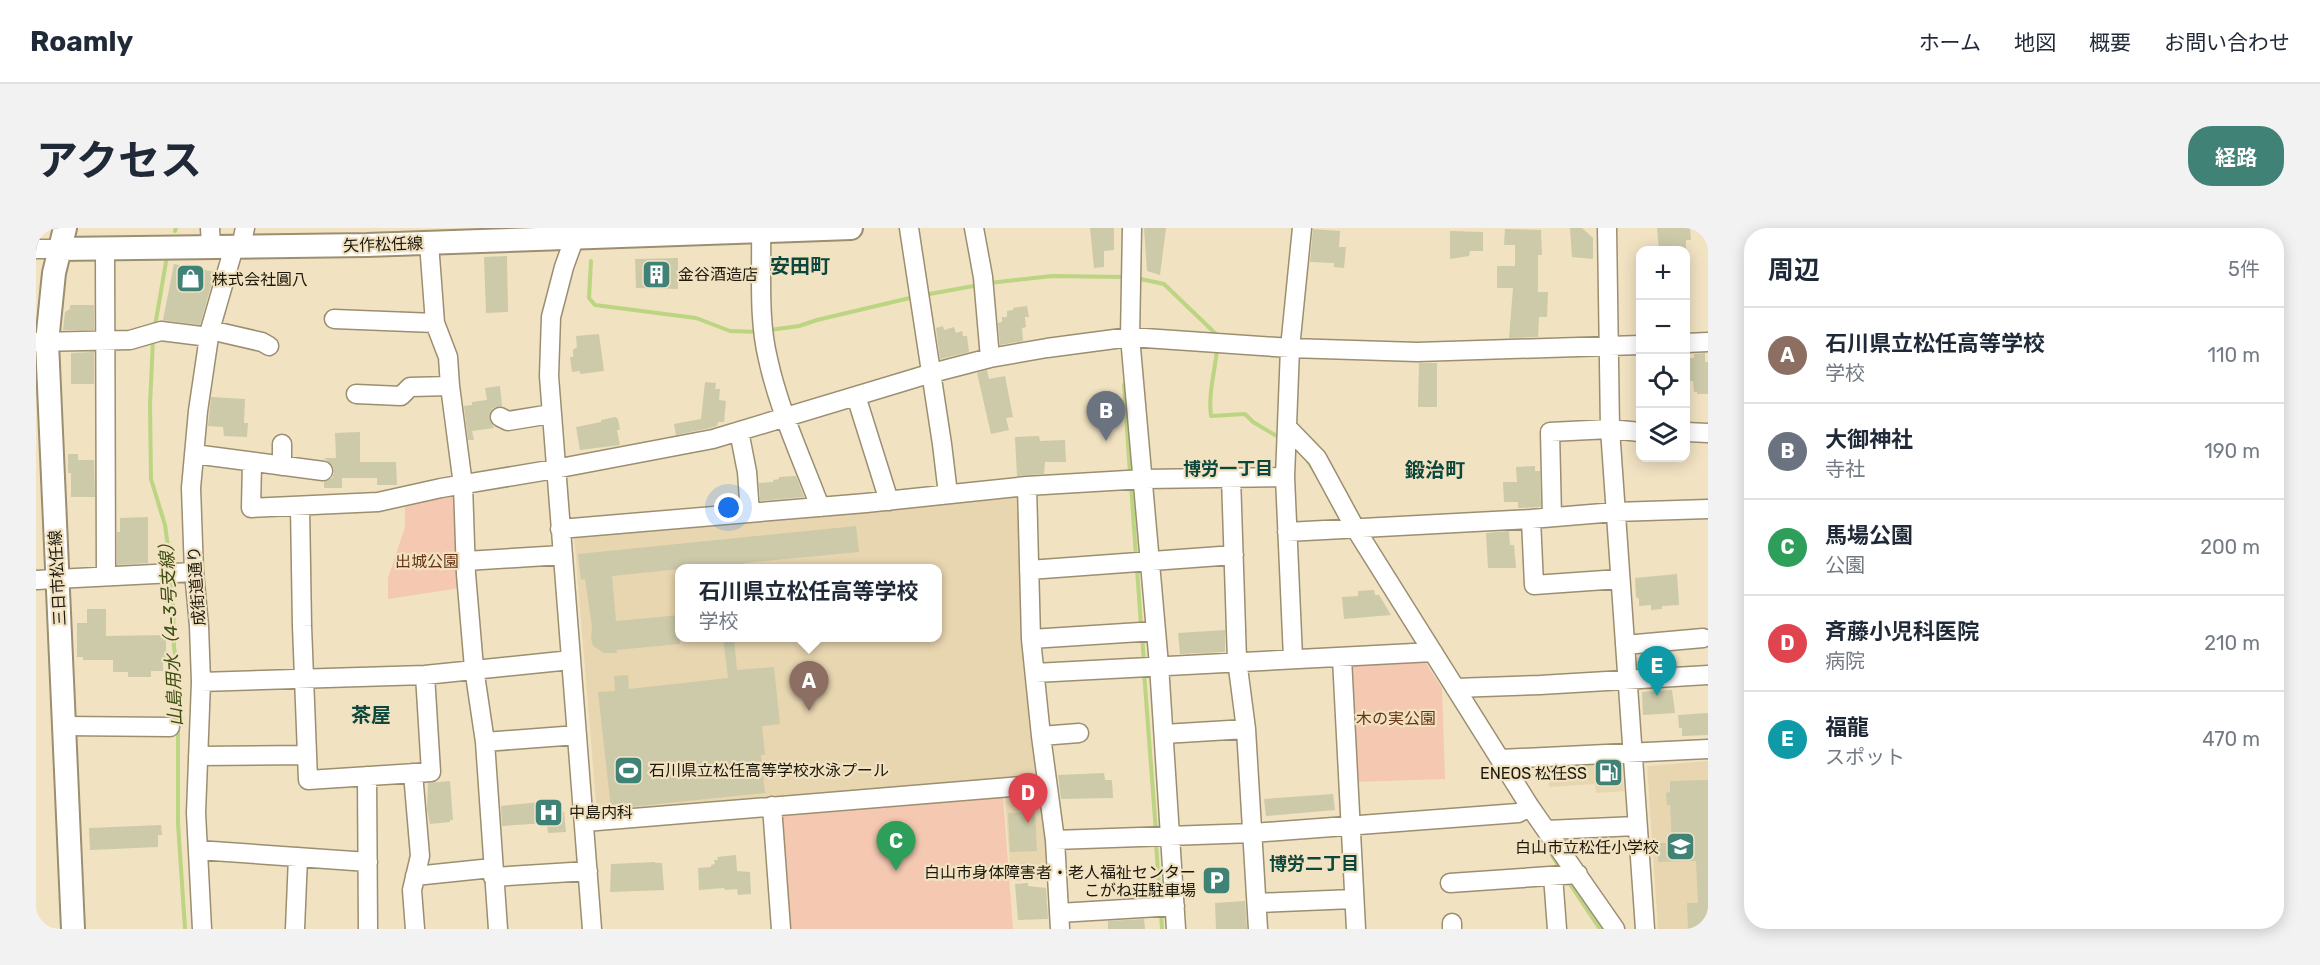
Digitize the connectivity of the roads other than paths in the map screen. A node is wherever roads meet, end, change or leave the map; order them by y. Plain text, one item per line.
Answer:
1 (850, 228) edge
2 (909, 228) edge
3 (974, 228) edge
4 (1132, 228) edge
5 (1302, 228) edge
6 (1607, 228) edge
7 (761, 231) junction
8 (577, 232) edge
9 (62, 238) edge
10 (228, 239) edge
11 (429, 243) junction
12 (36, 249) edge
13 (105, 249) junction
14 (334, 319) dead end
15 (435, 323) junction
16 (210, 334) junction
17 (1130, 337) junction
18 (106, 341) junction
19 (41, 342) edge
20 (1708, 342) edge
21 (1690, 343) edge
22 (1636, 345) edge
23 (269, 346) dead end
24 (1610, 346) junction
25 (1290, 348) junction
26 (990, 358) junction
27 (932, 373) junction
28 (450, 386) junction
29 (356, 394) dead end
30 (856, 396) junction
31 (551, 414) junction
32 (500, 417) dead end
33 (786, 417) junction
34 (1287, 427) junction
35 (1611, 429) junction
36 (739, 431) junction
37 (1636, 432) edge
38 (1690, 432) edge
39 (1708, 433) edge
40 (282, 444) dead end
41 (194, 454) junction
42 (252, 463) junction
43 (282, 466) junction
44 (555, 469) junction
45 (323, 471) dead end
46 (1231, 477) junction
47 (1285, 477) junction
48 (1135, 480) junction
49 (463, 485) junction
50 (1027, 486) junction
51 (948, 494) junction
52 (889, 501) junction
53 (300, 506) junction
54 (820, 507) junction
55 (1708, 508) edge
56 (1615, 512) junction
57 (750, 513) junction
58 (1552, 517) junction
59 (1531, 519) junction
60 (1356, 528) junction
61 (560, 529) junction
62 (1287, 532) junction
63 (562, 555) junction
64 (1234, 555) junction
65 (466, 561) junction
66 (1141, 562) junction
67 (1029, 570) junction
68 (194, 572) junction
69 (106, 576) junction
70 (1619, 579) junction
71 (46, 580) edge
72 (1145, 632) junction
73 (1031, 639) junction
74 (1703, 639) dead end
75 (1625, 645) junction
76 (1433, 652) junction
77 (1293, 658) junction
78 (1342, 658) junction
79 (571, 660) junction
80 (1237, 660) junction
81 (1148, 666) junction
82 (474, 668) junction
83 (1035, 673) junction
84 (425, 675) junction
85 (1708, 675) edge
86 (304, 680) junction
87 (1627, 680) junction
88 (201, 682) junction
89 (1455, 688) junction
90 (63, 726) junction
91 (170, 726) dead end
92 (1246, 729) junction
93 (1079, 733) dead end
94 (1164, 734) junction
95 (577, 735) junction
96 (1041, 736) junction
97 (485, 742) junction
98 (1708, 749) edge
99 (1631, 752) junction
100 (307, 755) junction
101 (198, 756) junction
102 (1501, 759) junction
103 (413, 773) junction
104 (367, 776) junction
105 (1047, 784) junction
106 (772, 806) junction
107 (1530, 807) junction
108 (585, 822) junction
109 (1349, 826) junction
110 (1637, 826) junction
111 (1546, 830) junction
112 (1253, 833) junction
113 (1160, 836) junction
114 (1055, 840) junction
115 (198, 850) junction
116 (298, 857) junction
117 (368, 862) junction
118 (588, 871) junction
119 (493, 873) junction
120 (1578, 874) junction
121 (415, 876) junction
122 (1553, 876) junction
123 (1450, 883) dead end
124 (1353, 899) junction
125 (1257, 903) junction
126 (1165, 907) junction
127 (1060, 921) edge
128 (73, 929) edge
129 (202, 929) edge
130 (295, 929) edge
131 (368, 929) edge
132 (415, 929) edge
133 (498, 929) edge
134 (592, 929) edge
135 (781, 929) edge
136 (1176, 929) edge
137 (1258, 929) edge
138 (1356, 929) edge
139 (1557, 929) edge
140 (1615, 929) edge
141 (1645, 929) edge

1 - 7 main road, 矢作松任線
2 - 27 street
3 - 26 street
4 - 17 street
5 - 25 street
6 - 24 street
7 - 8 main road, 矢作松任線
7 - 33 street
8 - 11 main road, 矢作松任線
8 - 31 street
9 - 12 street
9 - 13 main road, 矢作松任線
9 - 19 main road, 三日市松任線
10 - 11 main road, 矢作松任線
10 - 13 main road, 矢作松任線
10 - 16 street, 成街道通り
11 - 15 street
13 - 18 street
14 - 15 street
15 - 28 street
16 - 18 street
16 - 23 street
16 - 41 street, 成街道通り
17 - 25 street
17 - 26 street
17 - 48 street
18 - 19 street
18 - 69 street
19 - 71 main road, 三日市松任線
20 - 21 street
22 - 24 street
24 - 25 street
24 - 35 street
25 - 34 street
26 - 27 street
27 - 30 street
27 - 51 street
28 - 29 street
28 - 49 street
30 - 33 street
30 - 52 street
31 - 32 street
31 - 44 street
33 - 36 street
33 - 54 street
34 - 47 street
34 - 60 street
35 - 37 street
35 - 56 street
35 - 58 street
36 - 44 street
36 - 57 street
38 - 39 street
40 - 43 street
41 - 42 street
41 - 68 street, 成街道通り
42 - 43 street
42 - 53 street
43 - 45 street
44 - 49 street
44 - 61 street
46 - 47 street
46 - 48 street
46 - 64 street
47 - 62 street
48 - 50 street
48 - 66 street
49 - 53 street
49 - 65 street
50 - 51 street
50 - 67 street
51 - 52 street
52 - 54 street
53 - 86 street
54 - 57 street
55 - 56 street
56 - 58 street
56 - 70 street
57 - 61 street
58 - 59 street
59 - 60 street
59 - 70 street
60 - 62 street
60 - 76 street
61 - 63 street
62 - 77 street
63 - 65 street
63 - 79 street
64 - 66 street
64 - 80 street
65 - 82 street
66 - 67 street
66 - 72 street
67 - 73 street
68 - 69 street
68 - 88 street, 成街道通り
69 - 71 street
70 - 75 street
71 - 90 main road, 三日市松任線
72 - 73 street
72 - 81 street
73 - 83 street
74 - 75 street
75 - 87 street
76 - 78 street
76 - 89 street
77 - 78 street
77 - 80 street
78 - 109 street
79 - 82 street
79 - 95 street
80 - 81 street
80 - 92 street
81 - 83 street
81 - 94 street
82 - 84 street
82 - 97 street
83 - 96 street
84 - 86 street
84 - 103 street
85 - 87 street
86 - 88 street
86 - 100 street
87 - 89 street
87 - 99 street
88 - 101 street, 成街道通り
89 - 102 street
90 - 91 street
90 - 128 main road, 三日市松任線
92 - 94 street
92 - 112 street
93 - 96 street
94 - 113 street
95 - 97 street
95 - 108 street
96 - 105 street
97 - 119 street
98 - 99 street
99 - 102 street
99 - 110 street
100 - 101 street
100 - 104 street
101 - 115 street, 成街道通り
102 - 107 street
103 - 104 street
103 - 121 street
104 - 117 street
105 - 106 street
105 - 114 street
106 - 108 street
106 - 135 street
107 - 109 street
107 - 111 street
108 - 118 street
109 - 112 street
109 - 124 street
110 - 111 street
110 - 141 street
111 - 120 street
112 - 113 street
112 - 125 street
113 - 114 street
113 - 126 street
114 - 127 street
115 - 116 street
115 - 129 street, 成街道通り
116 - 117 street
116 - 130 street
117 - 131 street
118 - 119 street
118 - 134 street
119 - 121 street
119 - 133 street
120 - 122 street
120 - 140 street
121 - 132 street
122 - 123 street
122 - 139 street
124 - 125 street
124 - 138 street
125 - 137 street
126 - 127 street
126 - 136 street

